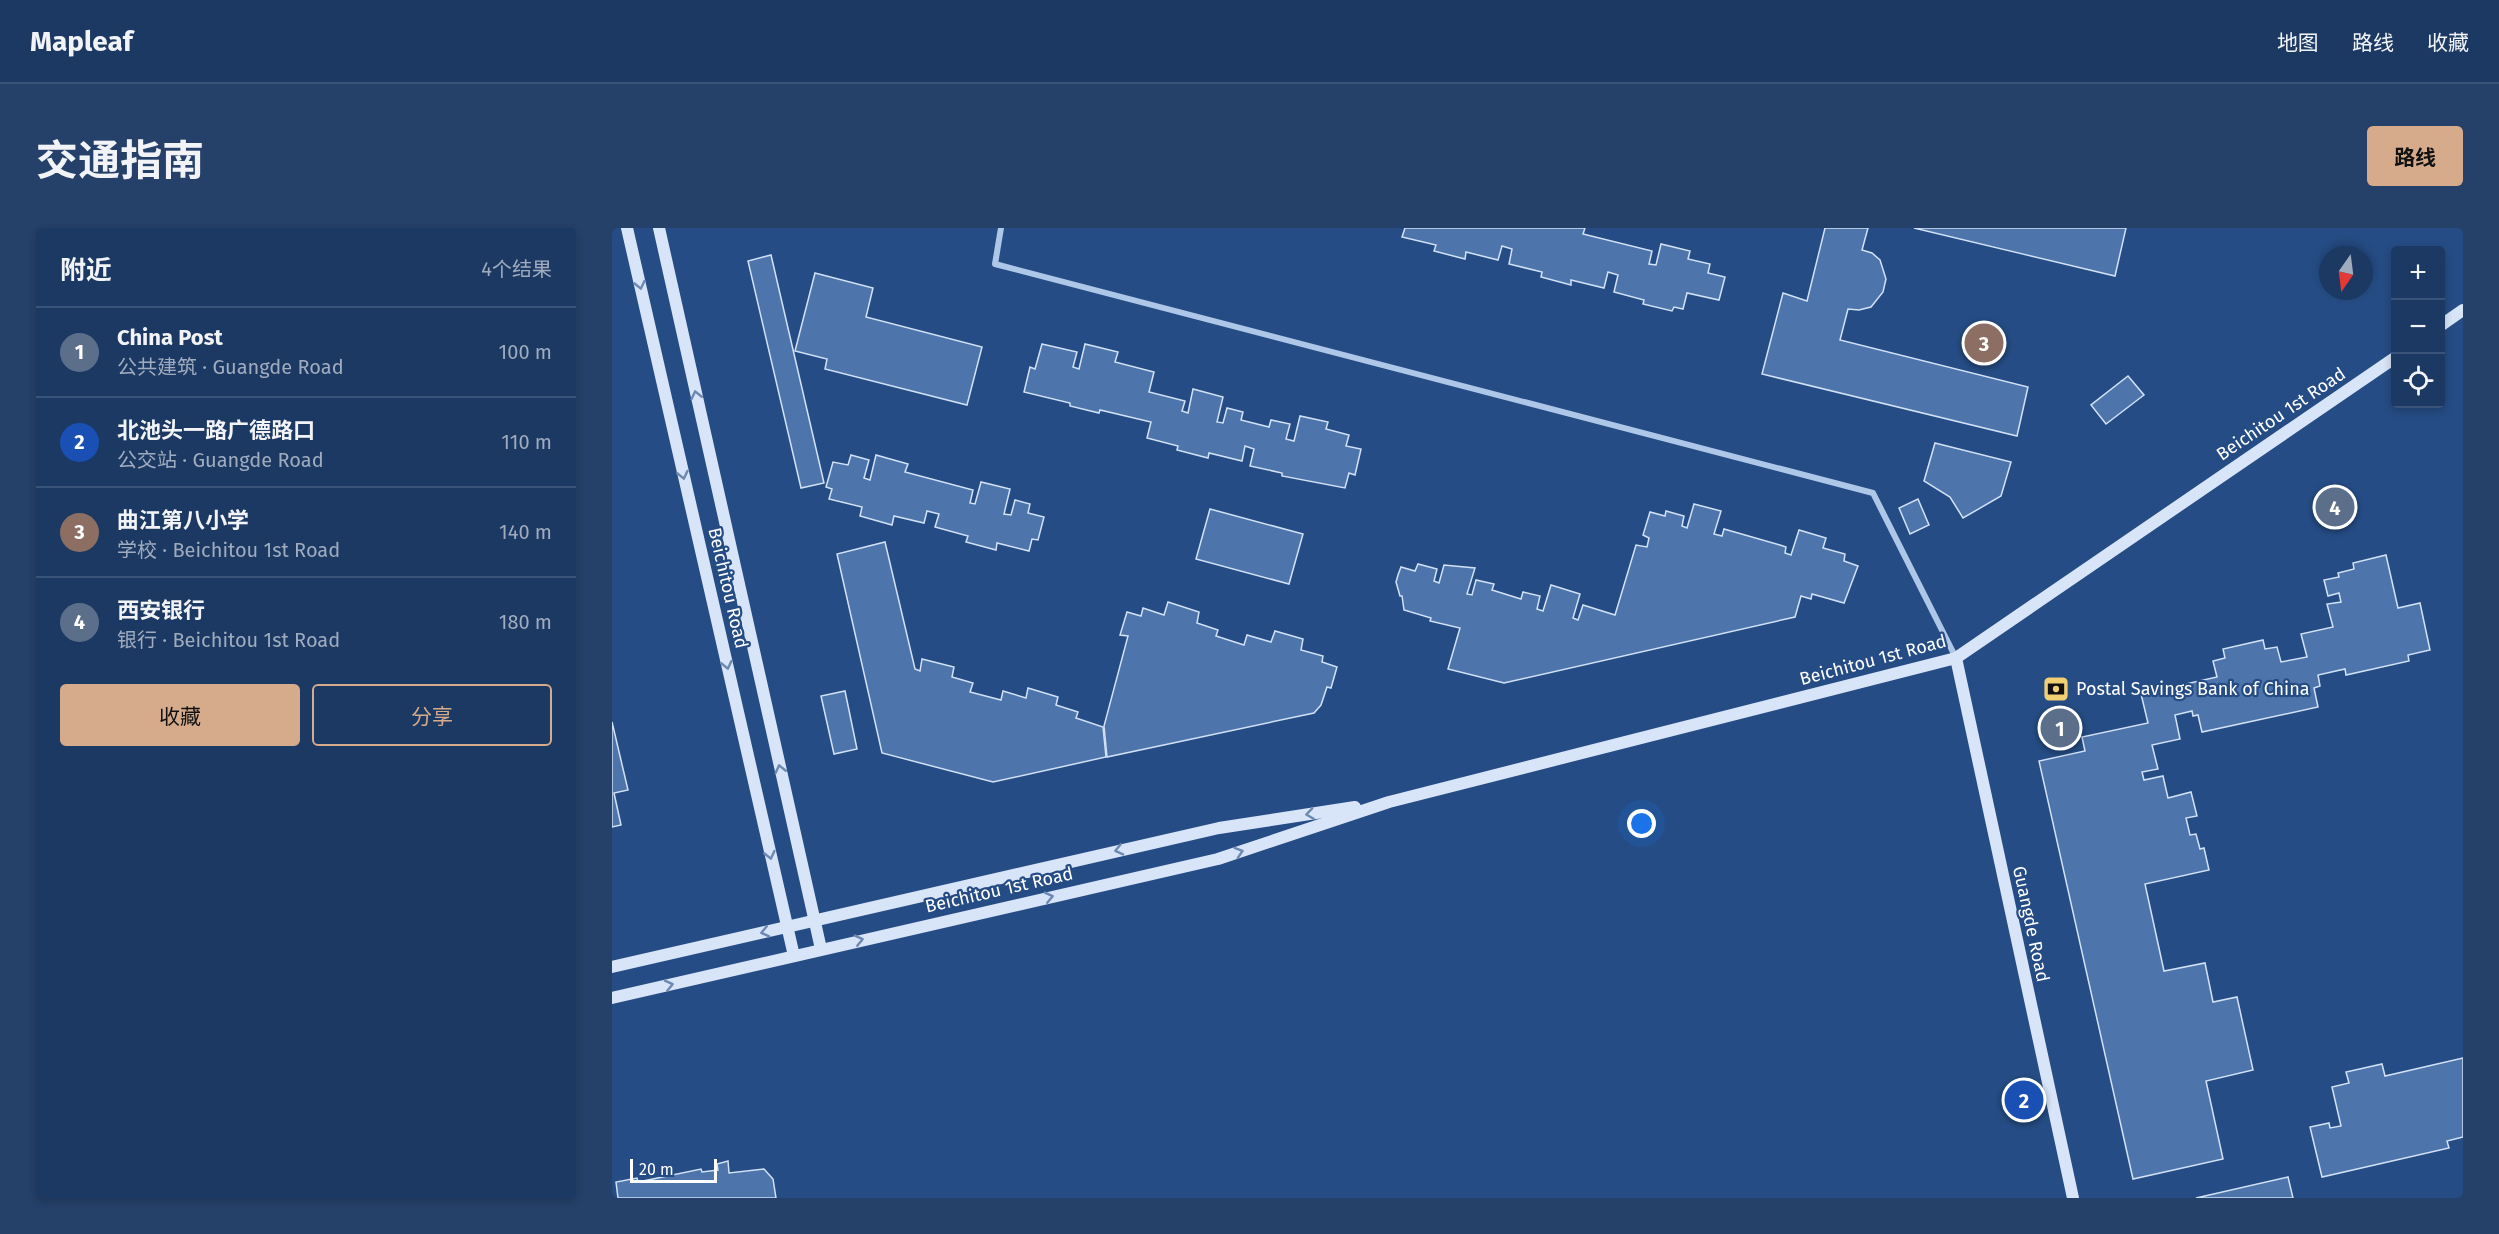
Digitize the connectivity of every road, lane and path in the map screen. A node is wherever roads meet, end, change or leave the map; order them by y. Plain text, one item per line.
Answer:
1 (627, 228) edge
2 (659, 228) edge
3 (1001, 228) edge
4 (2463, 310) edge
5 (2445, 323) edge
6 (2391, 360) edge
7 (1956, 658) junction
8 (1389, 802) junction
9 (815, 921) junction
10 (787, 927) junction
11 (821, 949) junction
12 (794, 956) junction
13 (612, 968) edge
14 (612, 998) edge
15 (2073, 1198) edge

1 -> 10 street, Beichitou Road
9 -> 2 street, Beichitou Road
3 - 7 street
4 - 5 street
6 - 7 street, Beichitou 1st Road
7 - 8 street, Beichitou 1st Road
7 - 15 street, Guangde Road
8 -> 9 street, Beichitou 1st Road
11 -> 8 street, Beichitou 1st Road
9 - 10 street, Beichitou 1st Road
9 - 11 street, Beichitou Road
10 - 12 street, Beichitou Road
10 -> 13 street, Beichitou 1st Road
11 - 12 street, Beichitou 1st Road
14 -> 12 street, Beichitou 1st Road

